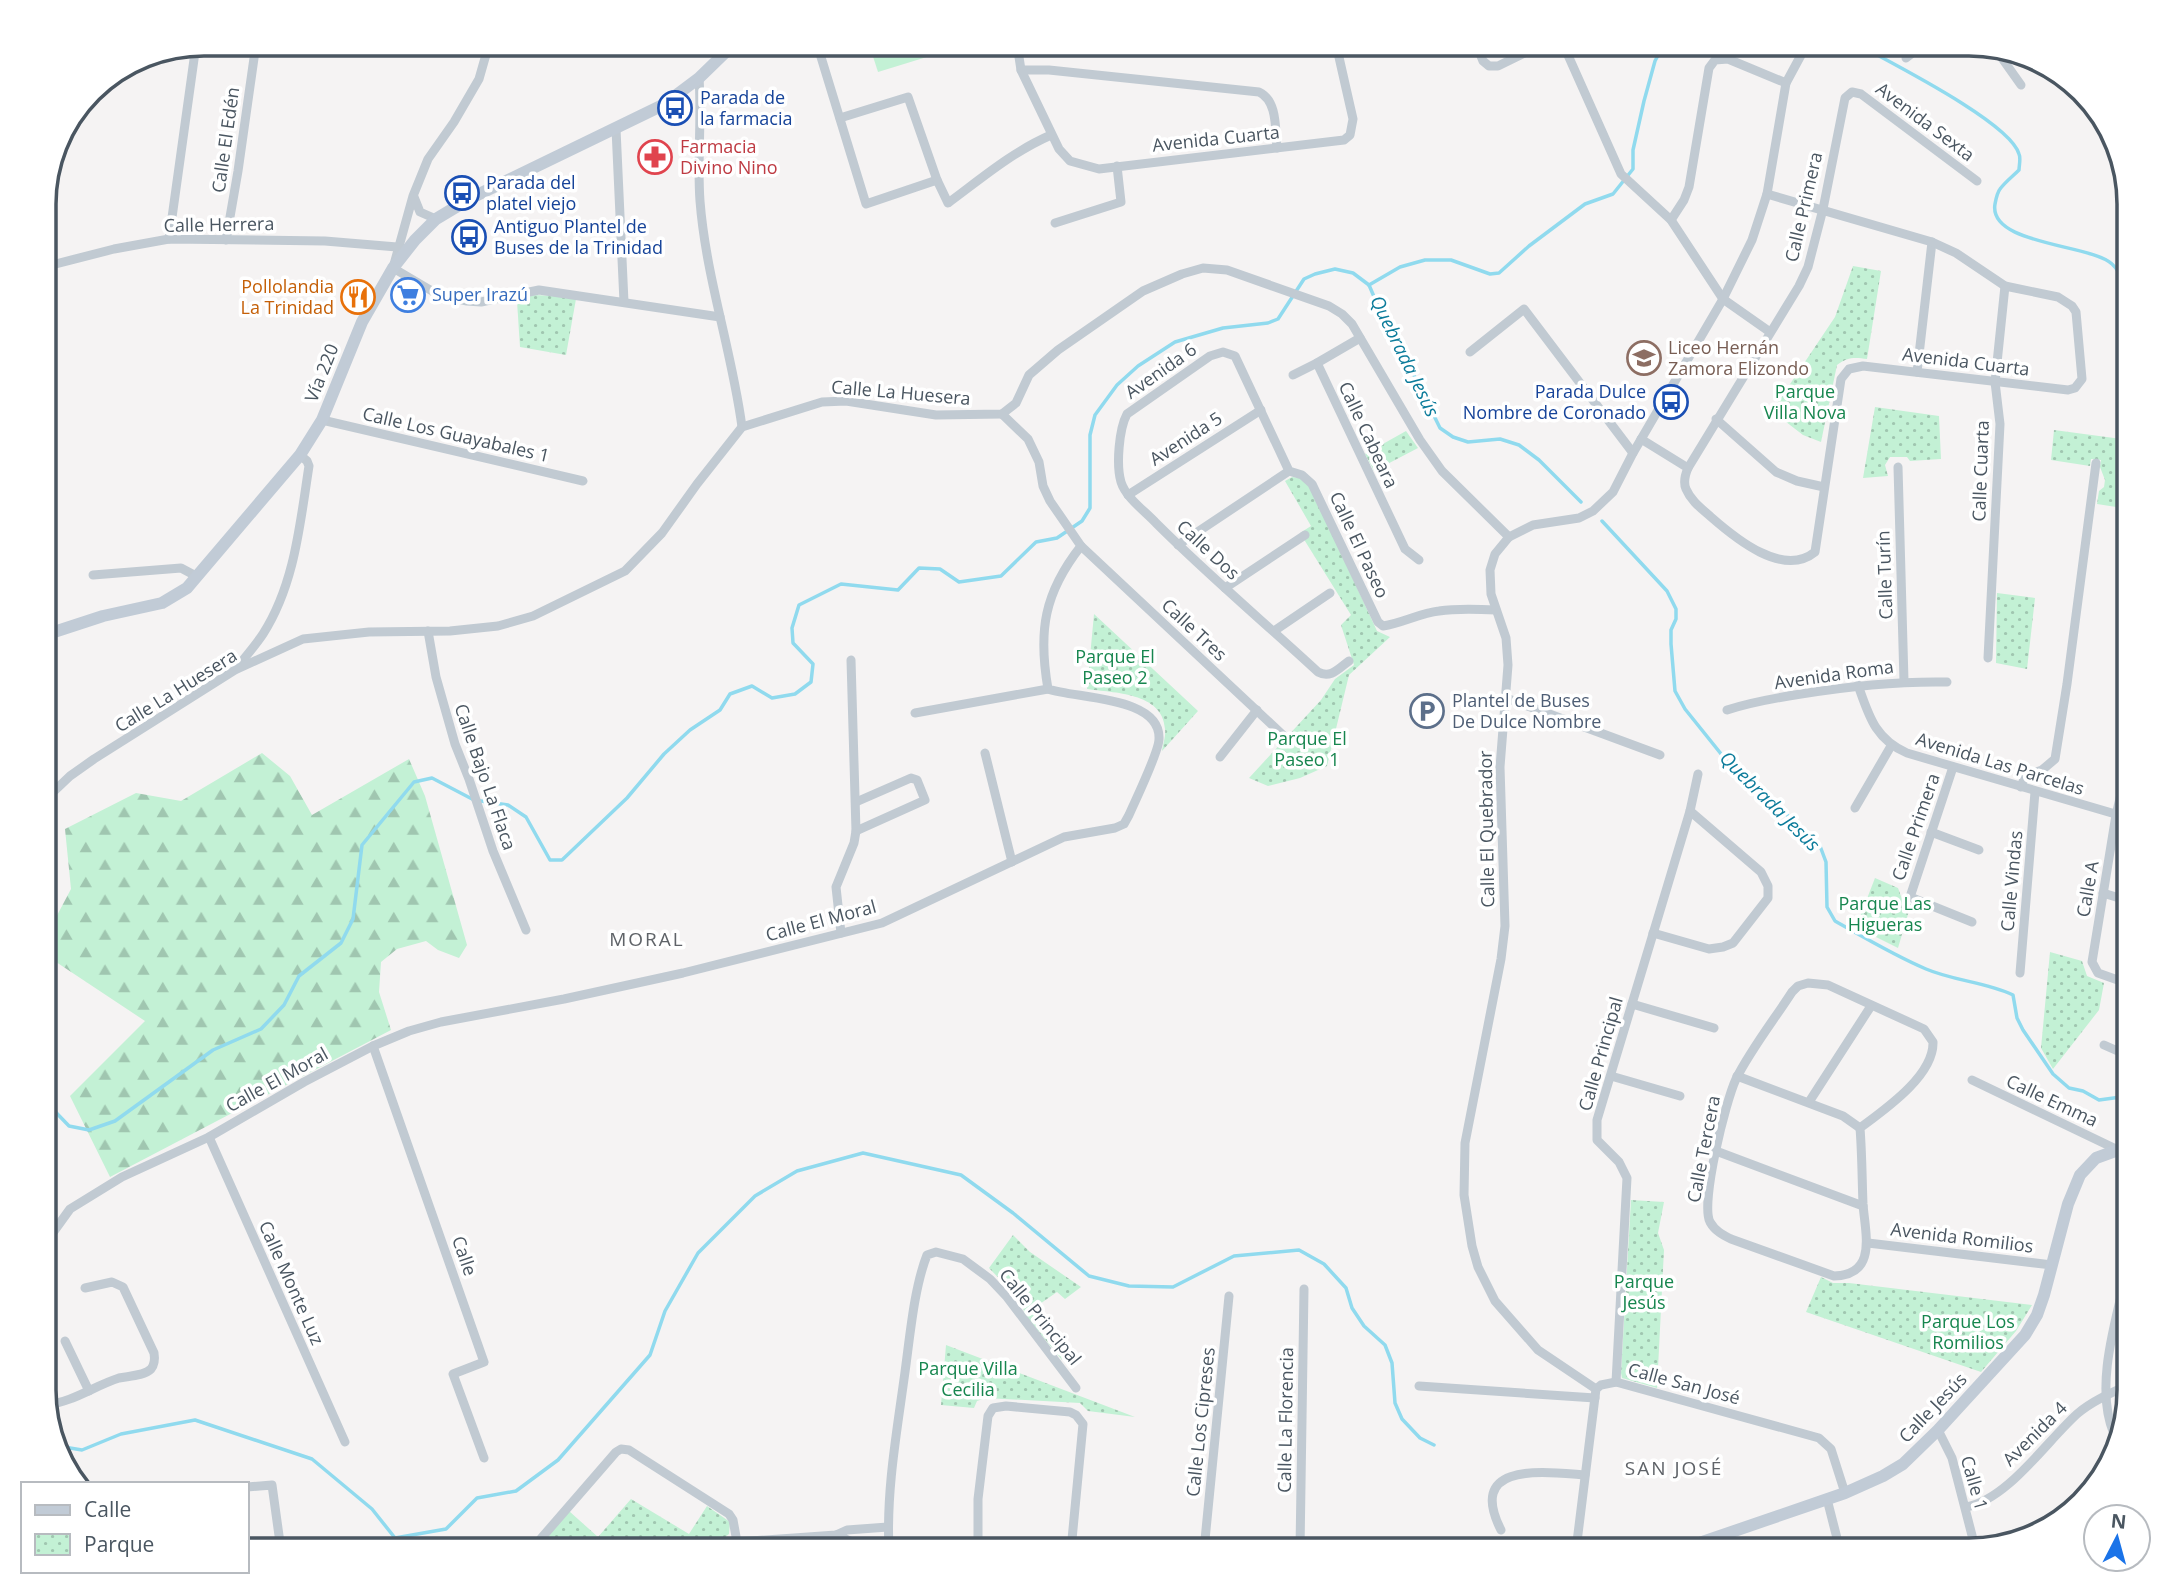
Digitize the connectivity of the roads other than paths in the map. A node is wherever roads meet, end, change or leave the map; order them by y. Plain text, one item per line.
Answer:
1 (195, 56) edge
2 (254, 56) edge
3 (486, 56) edge
4 (722, 56) edge
5 (821, 56) edge
6 (1019, 56) edge
7 (1339, 56) edge
8 (1481, 56) edge
9 (1518, 56) edge
10 (1568, 56) edge
11 (1800, 56) edge
12 (1908, 56) edge
13 (1906, 58) dead end
14 (2003, 60) edge
15 (1021, 70) junction
16 (699, 78) junction
17 (1786, 82) junction
18 (2021, 85) dead end
19 (1852, 92) joint
20 (840, 118) junction
21 (616, 129) junction
22 (1051, 135) junction
23 (1277, 148) junction
24 (1117, 166) junction
25 (937, 180) junction
26 (1977, 181) dead end
27 (1767, 194) junction
28 (413, 196) junction
29 (1823, 209) junction
30 (436, 219) junction
31 (1671, 220) junction
32 (1055, 223) dead end
33 (169, 239) junction
34 (226, 240) junction
35 (1932, 242) junction
36 (397, 247) junction
37 (56, 264) edge
38 (393, 268) junction
39 (2005, 286) junction
40 (1723, 299) junction
41 (624, 302) junction
42 (720, 317) junction
43 (1770, 332) junction
44 (1360, 338) junction
45 (1223, 352) joint
46 (1470, 352) dead end
47 (1317, 363) junction
48 (1917, 372) junction
49 (1293, 375) dead end
50 (1994, 382) junction
51 (1261, 410) junction
52 (1002, 414) junction
53 (1716, 419) junction
54 (322, 421) junction
55 (742, 426) junction
56 (1641, 439) junction
57 (1633, 453) junction
58 (300, 455) junction
59 (2096, 463) dead end
60 (1898, 467) dead end
61 (1688, 468) junction
62 (1289, 471) junction
63 (583, 481) dead end
64 (1824, 487) junction
65 (1128, 495) junction
66 (1305, 535) dead end
67 (1508, 537) junction
68 (1178, 545) junction
69 (1081, 546) junction
70 (1419, 561) dead end
71 (93, 575) dead end
72 (196, 576) junction
73 (1225, 588) junction
74 (1330, 593) dead end
75 (1496, 610) junction
76 (56, 631) edge
77 (428, 631) junction
78 (1274, 631) junction
79 (1989, 658) dead end
80 (851, 660) dead end
81 (1349, 661) dead end
82 (235, 670) junction
83 (1904, 681) junction
84 (1947, 682) dead end
85 (1858, 685) junction
86 (1048, 689) junction
87 (1506, 698) junction
88 (1257, 710) junction
89 (1727, 710) dead end
90 (915, 713) dead end
91 (1285, 737) dead end
92 (1891, 746) junction
93 (985, 753) dead end
94 (1660, 755) dead end
95 (1220, 757) dead end
96 (1953, 767) junction
97 (1698, 774) dead end
98 (2021, 787) junction
99 (56, 789) edge
100 (2035, 792) junction
101 (856, 802) junction
102 (1855, 808) dead end
103 (1690, 811) junction
104 (2117, 811) edge
105 (2116, 815) junction
106 (856, 831) junction
107 (1931, 832) junction
108 (1979, 850) dead end
109 (1012, 862) junction
110 (2103, 893) junction
111 (2117, 897) edge
112 (1972, 922) dead end
113 (526, 930) dead end
114 (841, 933) junction
115 (1653, 933) junction
116 (2020, 973) dead end
117 (2117, 980) edge
118 (1632, 1004) junction
119 (1871, 1006) junction
120 (1714, 1028) dead end
121 (2104, 1045) dead end
122 (373, 1046) junction
123 (2117, 1051) edge
124 (1611, 1076) junction
125 (1737, 1076) junction
126 (1972, 1080) dead end
127 (1680, 1096) dead end
128 (1809, 1102) junction
129 (1860, 1128) junction
130 (209, 1137) junction
131 (2117, 1146) edge
132 (2117, 1151) edge
133 (1716, 1152) junction
134 (1863, 1206) junction
135 (56, 1228) edge
136 (1868, 1243) junction
137 (2052, 1265) junction
138 (85, 1288) dead end
139 (1304, 1289) dead end
140 (1229, 1296) dead end
141 (2117, 1320) edge
142 (65, 1341) dead end
143 (1616, 1382) junction
144 (1419, 1386) dead end
145 (1076, 1388) dead end
146 (2117, 1390) edge
147 (89, 1391) junction
148 (1596, 1394) junction
149 (2107, 1394) junction
150 (57, 1403) edge
151 (2112, 1428) edge
152 (1938, 1430) junction
153 (345, 1442) dead end
154 (484, 1458) dead end
155 (1585, 1475) junction
156 (248, 1487) edge
157 (1845, 1493) junction
158 (1827, 1499) junction
159 (1966, 1507) junction
160 (888, 1527) junction
161 (1501, 1530) dead end
162 (836, 1535) junction
163 (1718, 1536) joint
164 (279, 1538) edge
165 (541, 1538) edge
166 (736, 1538) edge
167 (794, 1538) edge
168 (843, 1538) edge
169 (888, 1538) edge
170 (978, 1538) edge
171 (1071, 1538) edge
172 (1205, 1538) edge
173 (1300, 1538) edge
174 (1577, 1538) edge
175 (1712, 1538) edge
176 (1837, 1538) edge
177 (1973, 1538) edge

1 - 33 street
2 - 34 street, Calle El Edén
3 - 28 street
4 - 16 main road, Vía 220
5 - 20 street
6 - 15 street
7 - 23 street, Avenida Cuarta
8 - 9 street
10 - 31 street
11 - 17 street
12 - 13 street
14 - 18 street
15 - 22 street
15 - 23 street
16 - 21 main road, Vía 220
16 - 42 street
17 - 27 street
17 - 31 street
19 - 26 street, Avenida Sexta
19 - 29 street, Calle Primera
20 - 25 street
20 - 25 street
21 - 30 main road, Vía 220
21 - 41 street
22 - 24 street, Avenida Cuarta
22 - 25 street
23 - 24 street, Avenida Cuarta
24 - 32 street
27 - 29 street
27 - 40 street
28 - 30 street
28 - 36 street
29 - 35 street
29 - 43 street, Calle Primera
30 - 38 main road, Vía 220
31 - 40 street
33 - 34 street, Calle Herrera
33 - 37 street, Calle Herrera
34 - 36 street, Calle Herrera
35 - 39 street
35 - 48 street
36 - 38 street
38 - 41 street
38 - 54 main road, Vía 220
39 - 50 street, Calle Cuarta
39 - 50 street, Avenida Cuarta
40 - 43 street
40 - 56 street
41 - 42 street
42 - 55 street
43 - 53 street, Calle Primera
44 - 47 street
44 - 52 street
44 - 67 street
45 - 51 street, Calle El Paseo
45 - 65 street, Avenida 6
46 - 57 street
47 - 49 street
47 - 70 street, Calle Cabeara
48 - 50 street, Avenida Cuarta
48 - 64 street, Avenida Cuarta
50 - 79 street, Calle Cuarta
51 - 62 street, Calle El Paseo
51 - 65 street, Avenida 5
52 - 55 street, Calle La Huesera
52 - 69 street
53 - 61 street, Calle Primera
53 - 64 street
54 - 58 main road, Vía 220
54 - 63 street, Calle Los Guayabales 1
55 - 77 street, Calle La Huesera
56 - 57 street
56 - 61 street
57 - 67 street
58 - 72 main road, Vía 220
58 - 82 street
59 - 98 street
60 - 83 street, Calle Turín
61 - 64 street
62 - 68 street
62 - 75 street, Calle El Paseo
65 - 68 street, Calle Dos
66 - 73 street
67 - 75 street, Calle El Quebrador
68 - 73 street, Calle Dos
69 - 86 street
69 - 88 street, Calle Tres
71 - 72 street
72 - 76 main road, Vía 220
73 - 78 street, Calle Dos
74 - 78 street
75 - 87 street, Calle El Quebrador
77 - 82 street, Calle La Huesera
77 - 113 street, Calle Bajo La Flaca
78 - 81 street, Calle Dos
80 - 101 street
82 - 99 street, Calle La Huesera
83 - 84 street, Avenida Roma
83 - 85 street, Avenida Roma
85 - 89 street, Avenida Roma
85 - 92 street, Avenida Las Parcelas
86 - 90 street
86 - 109 street, Calle El Moral
87 - 94 street
87 - 148 street, Calle El Quebrador
88 - 91 street, Calle Tres
88 - 95 street
92 - 96 street, Avenida Las Parcelas
92 - 102 street
93 - 109 street
96 - 98 street, Avenida Las Parcelas
96 - 107 street, Calle Primera
97 - 103 street, Calle Principal
98 - 100 street, Avenida Las Parcelas
100 - 105 street, Avenida Las Parcelas
100 - 116 street, Calle Vindas
101 - 106 street
101 - 106 street
103 - 115 street, Calle Principal
103 - 115 street
104 - 105 street, Calle A
105 - 110 street, Calle A
106 - 114 street
107 - 108 street
107 - 112 street, Calle Primera
109 - 114 street, Calle El Moral
110 - 111 street
110 - 117 street, Calle A
114 - 122 street, Calle El Moral
115 - 118 street, Calle Principal
118 - 120 street
118 - 124 street, Calle Principal
119 - 125 street, Calle Tercera
119 - 128 street
119 - 129 street
121 - 123 street
122 - 130 street, Calle El Moral
122 - 154 street, Calle
124 - 127 street
124 - 143 street, Calle Principal
125 - 128 street
125 - 133 street, Calle Tercera
126 - 131 street, Calle Emma
128 - 129 street
129 - 134 street
130 - 135 street, Calle El Moral
130 - 153 street, Calle Monte Luz
132 - 137 main road, Calle Jesús
133 - 134 street
133 - 136 street, Calle Tercera
134 - 136 street
136 - 137 street, Avenida Romilios
137 - 152 main road, Calle Jesús
138 - 147 street
139 - 173 street, Calle La Florencia
140 - 172 street, Calle Los Cipreses
141 - 149 street
142 - 147 street
143 - 148 street, Calle San José
143 - 157 street, Calle San José
144 - 148 street
145 - 160 street, Calle Principal
146 - 149 street, Avenida 4
147 - 150 street
148 - 155 street
149 - 151 street
149 - 159 street, Avenida 4
152 - 157 main road, Calle Jesús
152 - 159 street, Calle 1
155 - 161 street
155 - 174 street
156 - 164 street
157 - 158 main road, Calle Jesús
158 - 163 main road, Calle Jesús
158 - 176 street
159 - 177 street, Calle 1
160 - 162 street
160 - 169 street
162 - 167 street
162 - 168 street
163 - 175 main road, Calle Jesús
165 - 166 street
170 - 171 street

